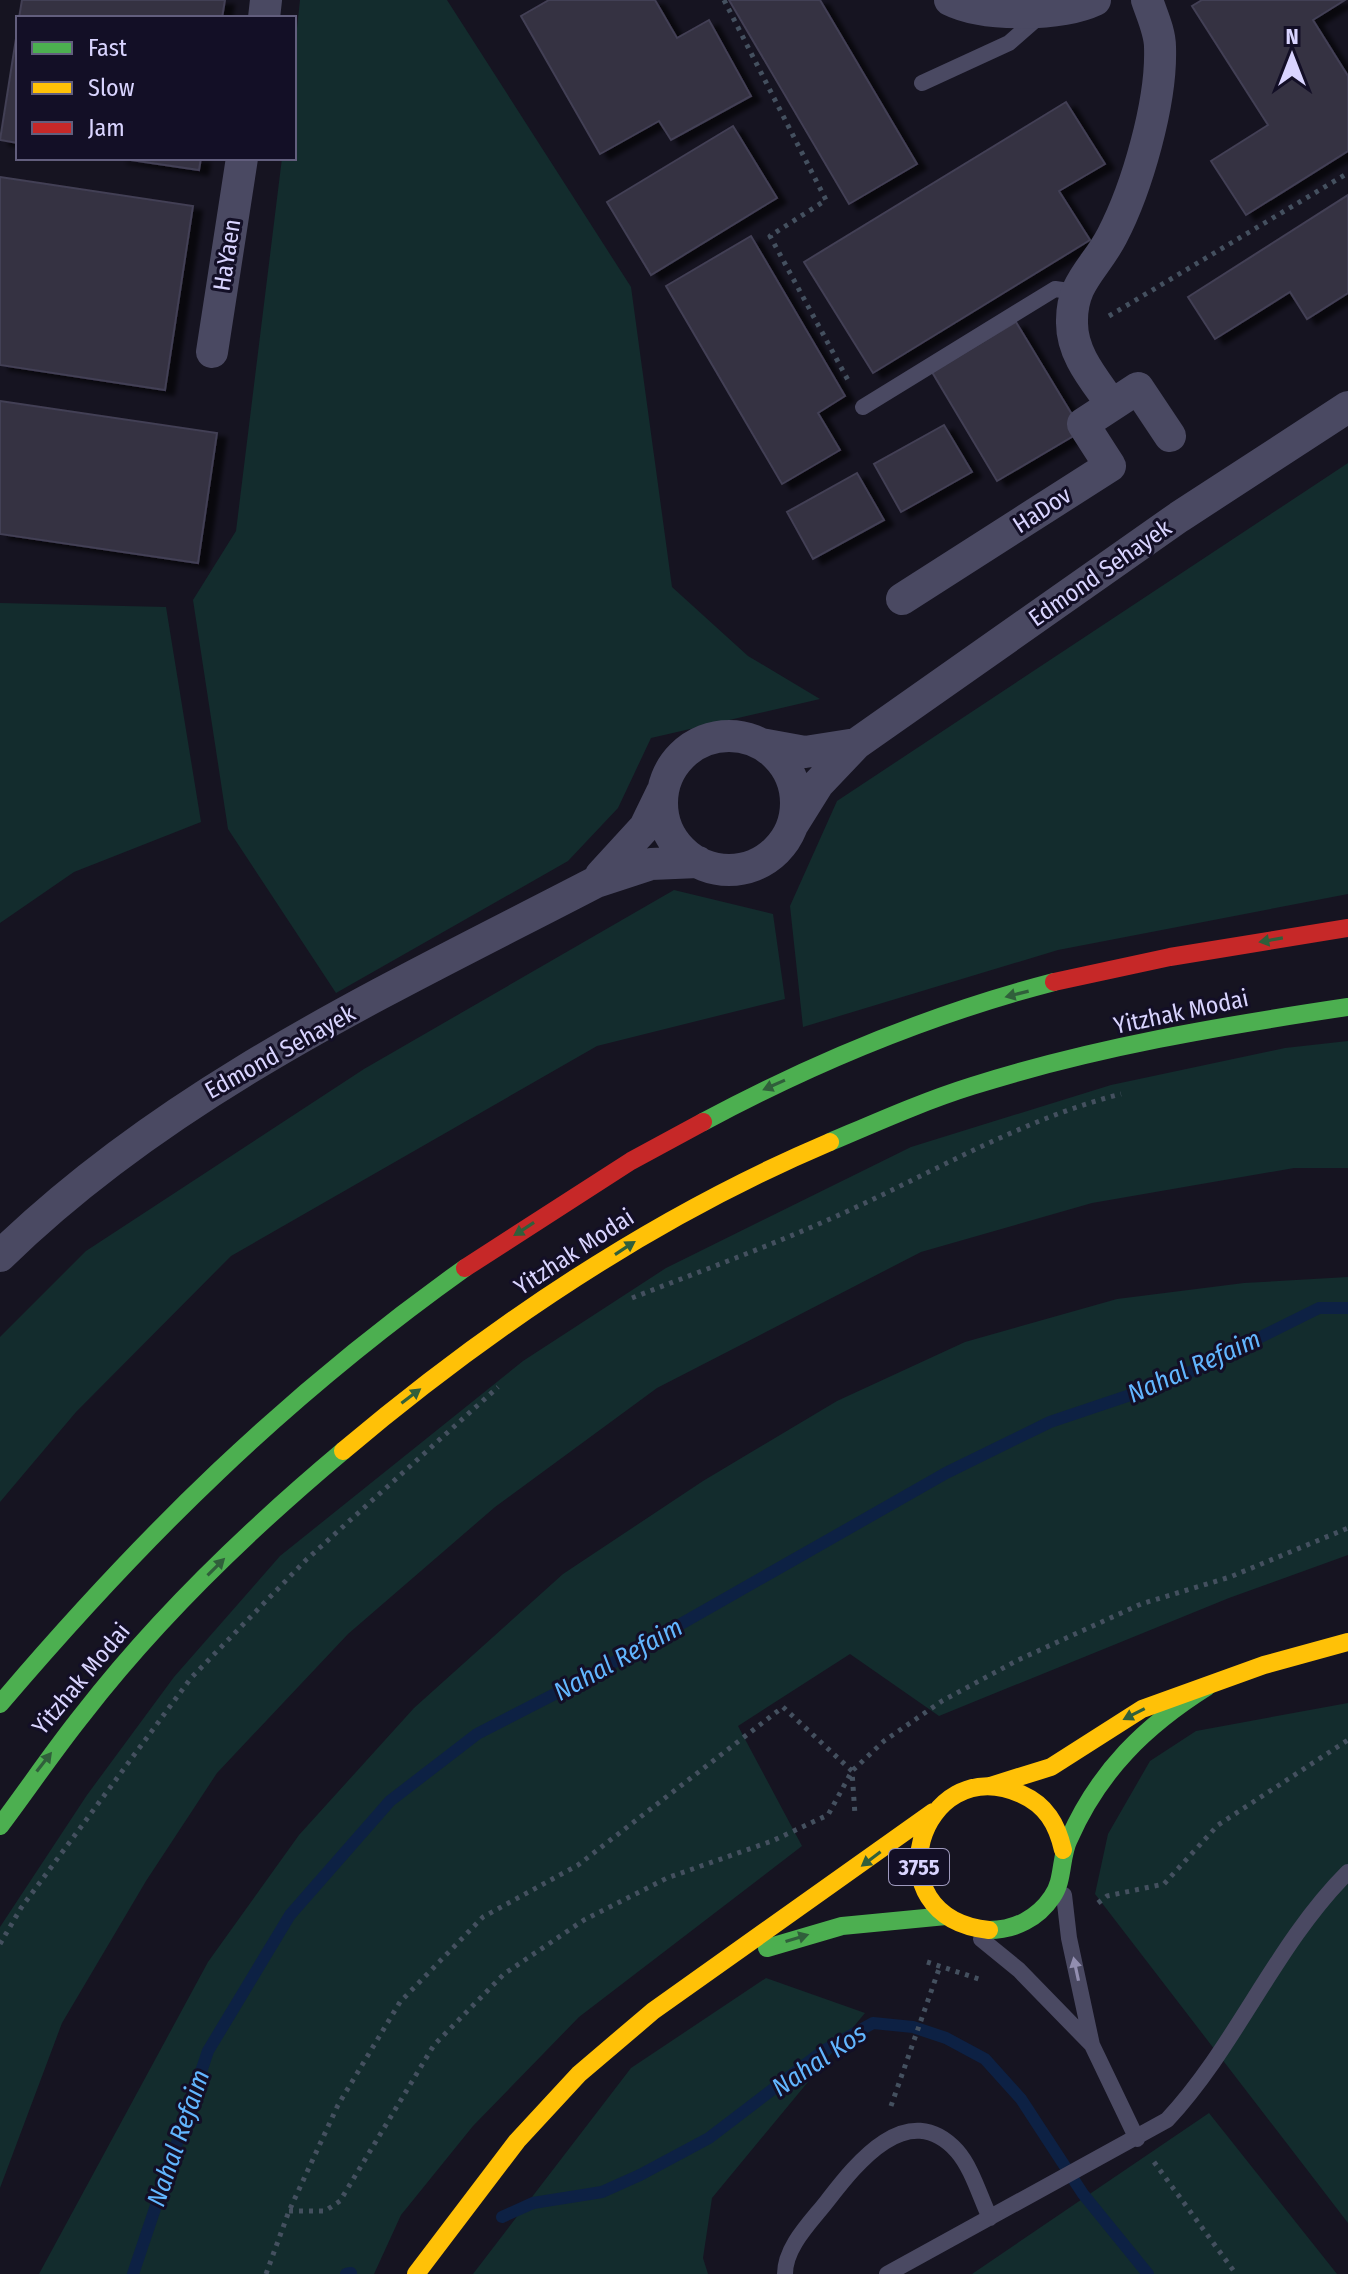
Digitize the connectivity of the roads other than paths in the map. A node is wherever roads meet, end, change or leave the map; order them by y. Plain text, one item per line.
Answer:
1 (950, 0) edge
2 (1095, 0) edge
3 (1147, 0) edge
4 (1044, 12) junction
5 (922, 83) dead end
6 (242, 160) edge
7 (1076, 292) junction
8 (212, 352) dead end
9 (1112, 405) junction
10 (863, 407) road end
11 (1348, 407) edge
12 (1170, 436) dead end
13 (902, 599) dead end
14 (760, 743) junction
15 (856, 744) junction
16 (662, 792) junction
17 (793, 824) junction
18 (698, 862) junction
19 (585, 887) junction
20 (1348, 928) edge
21 (1348, 1007) edge
22 (0, 1256) edge
23 (1348, 1642) edge
24 (1207, 1687) junction
25 (0, 1704) edge
26 (990, 1786) junction
27 (933, 1812) junction
28 (0, 1826) edge
29 (1063, 1850) junction
30 (1348, 1872) edge
31 (1062, 1874) junction
32 (946, 1916) junction
33 (967, 1928) junction
34 (724, 1964) junction
35 (1092, 2045) junction
36 (1137, 2139) junction
37 (990, 2218) junction
38 (416, 2274) edge
39 (785, 2274) edge
40 (887, 2274) edge

1 - 4 street
2 - 4 street
3 - 7 street
4 - 5 lane
6 - 8 street, HaYaen
7 - 9 street
7 - 10 lane
9 - 12 street, HaDov
9 - 13 street, HaDov
11 - 15 street, Edmond Sehayek
14 - 15 street, Edmond Sehayek
14 - 16 street
14 - 17 street
15 - 17 street, Edmond Sehayek
16 - 18 street
16 - 19 street, Edmond Sehayek
17 - 18 street
18 - 19 street, Edmond Sehayek
19 - 22 street, Edmond Sehayek
20 -> 25 street, Yitzhak Modai
28 -> 21 street, Yitzhak Modai
23 - 24 street, 3755
24 -> 26 street, 3755
24 - 29 street, 3755
26 - 27 street, 3755
26 - 29 street, 3755
27 - 32 street, 3755
27 -> 34 street, 3755
29 - 31 street, 3755
30 - 36 lane
31 - 33 street, 3755
35 -> 31 lane
32 - 33 street, 3755
34 -> 32 street, 3755
33 - 35 lane
34 - 38 street, 3755
35 - 36 lane
36 - 37 lane
37 - 39 lane
37 - 40 lane

